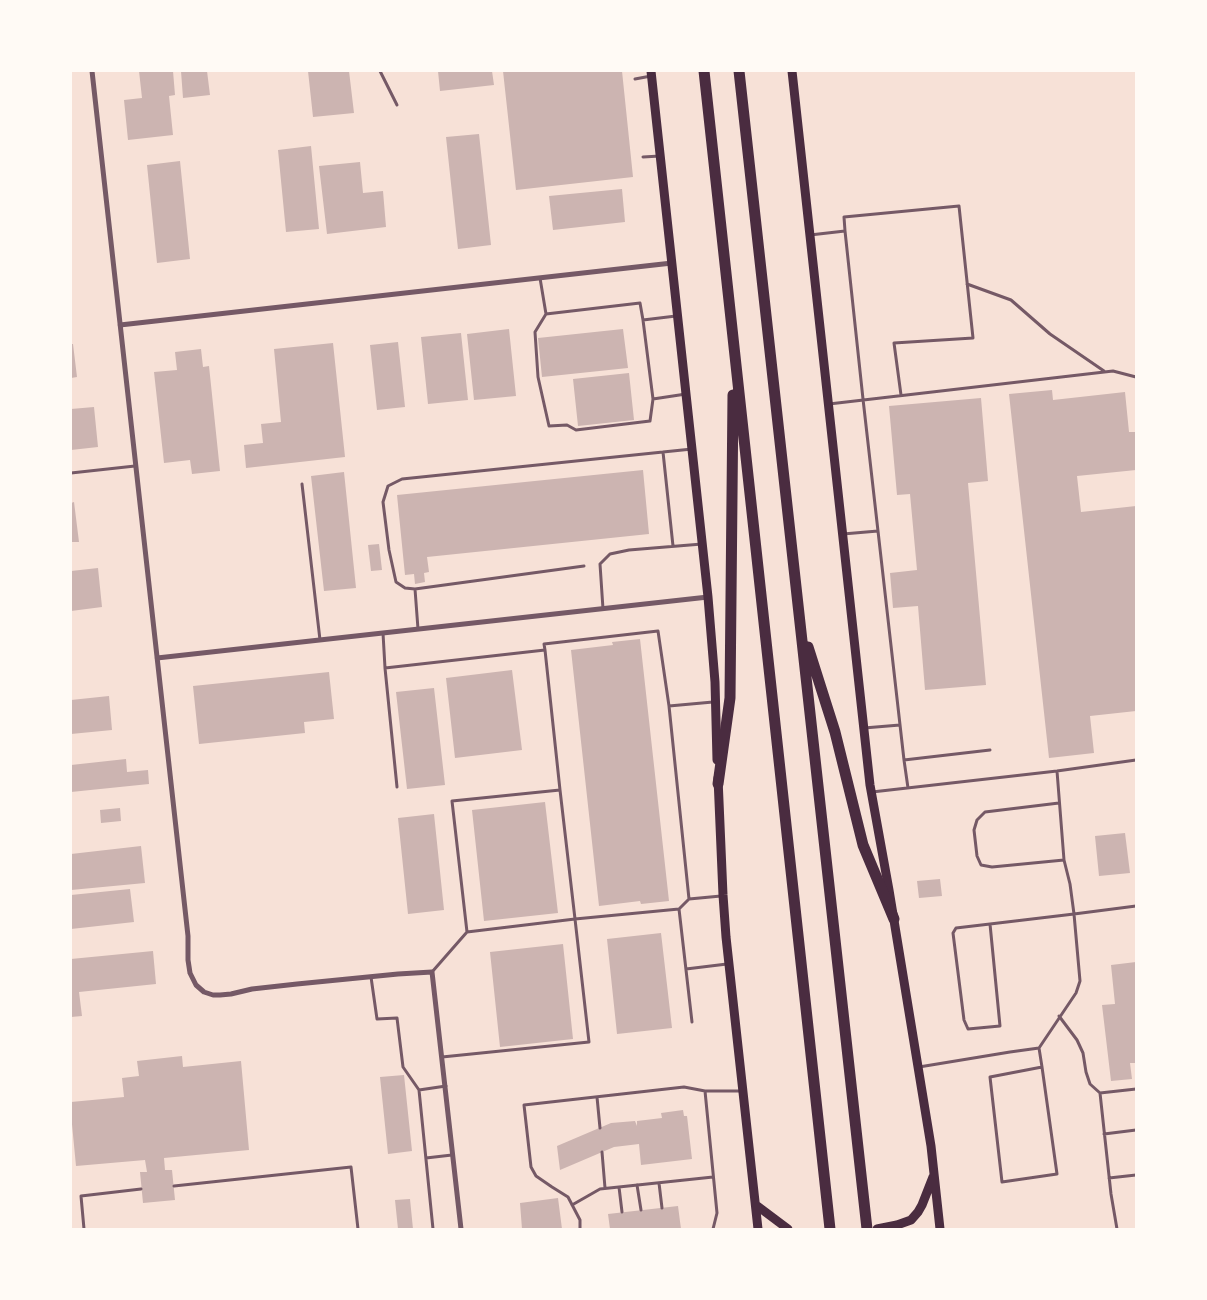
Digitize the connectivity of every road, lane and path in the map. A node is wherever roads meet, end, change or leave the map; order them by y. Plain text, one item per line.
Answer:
1 (92, 71) edge
2 (380, 71) edge
3 (704, 71) edge
4 (739, 71) edge
5 (792, 71) edge
6 (652, 74) edge
7 (635, 78) dead end
8 (397, 105) dead end
9 (660, 156) junction
10 (643, 157) dead end
11 (845, 231) junction
12 (810, 235) junction
13 (673, 263) junction
14 (540, 278) junction
15 (967, 284) junction
16 (546, 314) junction
17 (678, 316) junction
18 (643, 320) junction
19 (120, 325) junction
20 (734, 343) junction
21 (1105, 372) junction
22 (1136, 378) edge
23 (686, 394) junction
24 (900, 395) junction
25 (653, 399) junction
26 (863, 400) junction
27 (828, 404) junction
28 (692, 449) junction
29 (663, 452) junction
30 (136, 466) junction
31 (71, 473) edge
32 (302, 484) dead end
33 (878, 531) junction
34 (842, 534) junction
35 (703, 544) junction
36 (673, 546) junction
37 (584, 566) dead end
38 (415, 589) junction
39 (708, 597) junction
40 (604, 608) junction
41 (800, 621) junction
42 (418, 629) junction
43 (383, 633) junction
44 (320, 640) junction
45 (545, 650) junction
46 (157, 658) junction
47 (385, 668) junction
48 (716, 702) junction
49 (669, 706) junction
50 (900, 725) junction
51 (864, 728) junction
52 (990, 750) dead end
53 (904, 760) junction
54 (1136, 760) edge
55 (1057, 771) junction
56 (718, 784) junction
57 (397, 787) dead end
58 (908, 788) junction
59 (560, 790) junction
60 (871, 792) junction
61 (1059, 803) junction
62 (1064, 860) junction
63 (723, 895) junction
64 (690, 899) junction
65 (1136, 906) edge
66 (679, 909) junction
67 (1074, 914) junction
68 (575, 919) junction
69 (894, 919) junction
70 (990, 924) junction
71 (467, 932) junction
72 (729, 964) junction
73 (686, 969) junction
74 (432, 972) junction
75 (371, 977) junction
76 (1059, 1016) junction
77 (692, 1022) dead end
78 (1038, 1048) junction
79 (442, 1057) junction
80 (1042, 1067) junction
81 (918, 1068) junction
82 (446, 1086) junction
83 (1136, 1089) edge
84 (419, 1090) junction
85 (704, 1091) junction
86 (744, 1091) junction
87 (1100, 1093) junction
88 (597, 1097) junction
89 (600, 1128) dead end
90 (1136, 1130) edge
91 (1104, 1134) junction
92 (602, 1152) dead end
93 (453, 1155) junction
94 (426, 1158) junction
95 (934, 1174) junction
96 (1136, 1176) edge
97 (713, 1177) junction
98 (1109, 1178) junction
99 (659, 1183) junction
100 (637, 1185) junction
101 (174, 1186) dead end
102 (619, 1187) junction
103 (605, 1188) junction
104 (142, 1189) dead end
105 (572, 1205) junction
106 (756, 1205) junction
107 (662, 1208) dead end
108 (641, 1210) dead end
109 (622, 1212) dead end
110 (84, 1229) edge
111 (358, 1229) edge
112 (433, 1229) edge
113 (461, 1229) edge
114 (580, 1229) edge
115 (713, 1229) edge
116 (758, 1229) edge
117 (788, 1229) edge
118 (830, 1229) edge
119 (867, 1229) edge
120 (877, 1229) edge
121 (940, 1229) edge
122 (1117, 1229) edge

1 - 19 street
2 - 8 lane
3 - 20 highway
4 - 41 highway
5 - 12 main road
6 - 7 lane
6 - 9 main road
9 - 10 lane
9 - 13 main road
11 - 12 lane
11 - 15 lane
11 - 26 lane
12 - 27 main road
13 - 14 street
13 - 17 main road
14 - 16 lane
14 - 19 street
15 - 21 lane
15 - 24 lane
16 - 18 lane
16 - 25 lane
17 - 18 lane
17 - 23 main road
18 - 25 lane
19 - 30 street
20 - 56 highway
20 - 118 highway
21 - 22 lane
21 - 24 lane
23 - 25 lane
23 - 28 main road
24 - 26 lane
26 - 27 lane
26 - 33 lane
27 - 34 main road
28 - 29 lane
28 - 35 main road
29 - 36 lane
29 - 38 lane
30 - 31 lane
30 - 46 street
32 - 44 lane
33 - 34 lane
33 - 50 lane
34 - 51 main road
35 - 36 lane
35 - 39 main road
36 - 40 lane
37 - 38 lane
38 - 42 lane
39 - 40 street
39 - 48 main road
40 - 42 street
41 - 69 highway
41 - 119 highway
42 - 43 street
43 - 44 street
43 - 47 lane
44 - 46 street
45 - 47 lane
45 - 49 lane
45 - 59 lane
46 - 75 street
47 - 57 lane
48 - 49 lane
48 - 56 main road
49 - 64 lane
50 - 51 lane
50 - 53 lane
51 - 60 main road
52 - 53 lane
53 - 58 lane
54 - 55 lane
55 - 58 lane
55 - 61 lane
56 - 63 main road
58 - 60 lane
59 - 68 lane
59 - 71 lane
60 - 69 main road
61 - 62 lane
61 - 62 lane
62 - 67 lane
63 - 64 lane
63 - 72 main road
64 - 66 lane
65 - 67 lane
66 - 68 lane
66 - 73 lane
67 - 70 lane
67 - 76 lane
68 - 71 lane
68 - 79 lane
69 - 81 main road
70 - 70 lane
71 - 74 lane
72 - 73 lane
72 - 86 main road
73 - 77 lane
74 - 75 street
74 - 79 street
75 - 84 lane
76 - 78 lane
76 - 87 lane
78 - 80 lane
78 - 81 lane
79 - 82 street
80 - 80 lane
81 - 95 main road
82 - 84 lane
82 - 93 street
83 - 87 lane
84 - 94 lane
85 - 86 lane
85 - 88 lane
85 - 97 lane
86 - 106 main road
87 - 91 lane
88 - 89 lane
88 - 105 lane
90 - 91 lane
91 - 98 lane
92 - 103 lane
93 - 94 lane
93 - 113 street
94 - 112 lane
95 - 120 main road
95 - 121 main road
96 - 98 lane
97 - 99 lane
97 - 115 lane
98 - 122 lane
99 - 100 lane
99 - 107 lane
100 - 102 lane
100 - 108 lane
101 - 111 lane
102 - 103 lane
102 - 109 lane
103 - 105 lane
104 - 110 lane
105 - 114 lane
106 - 116 main road
106 - 117 main road

